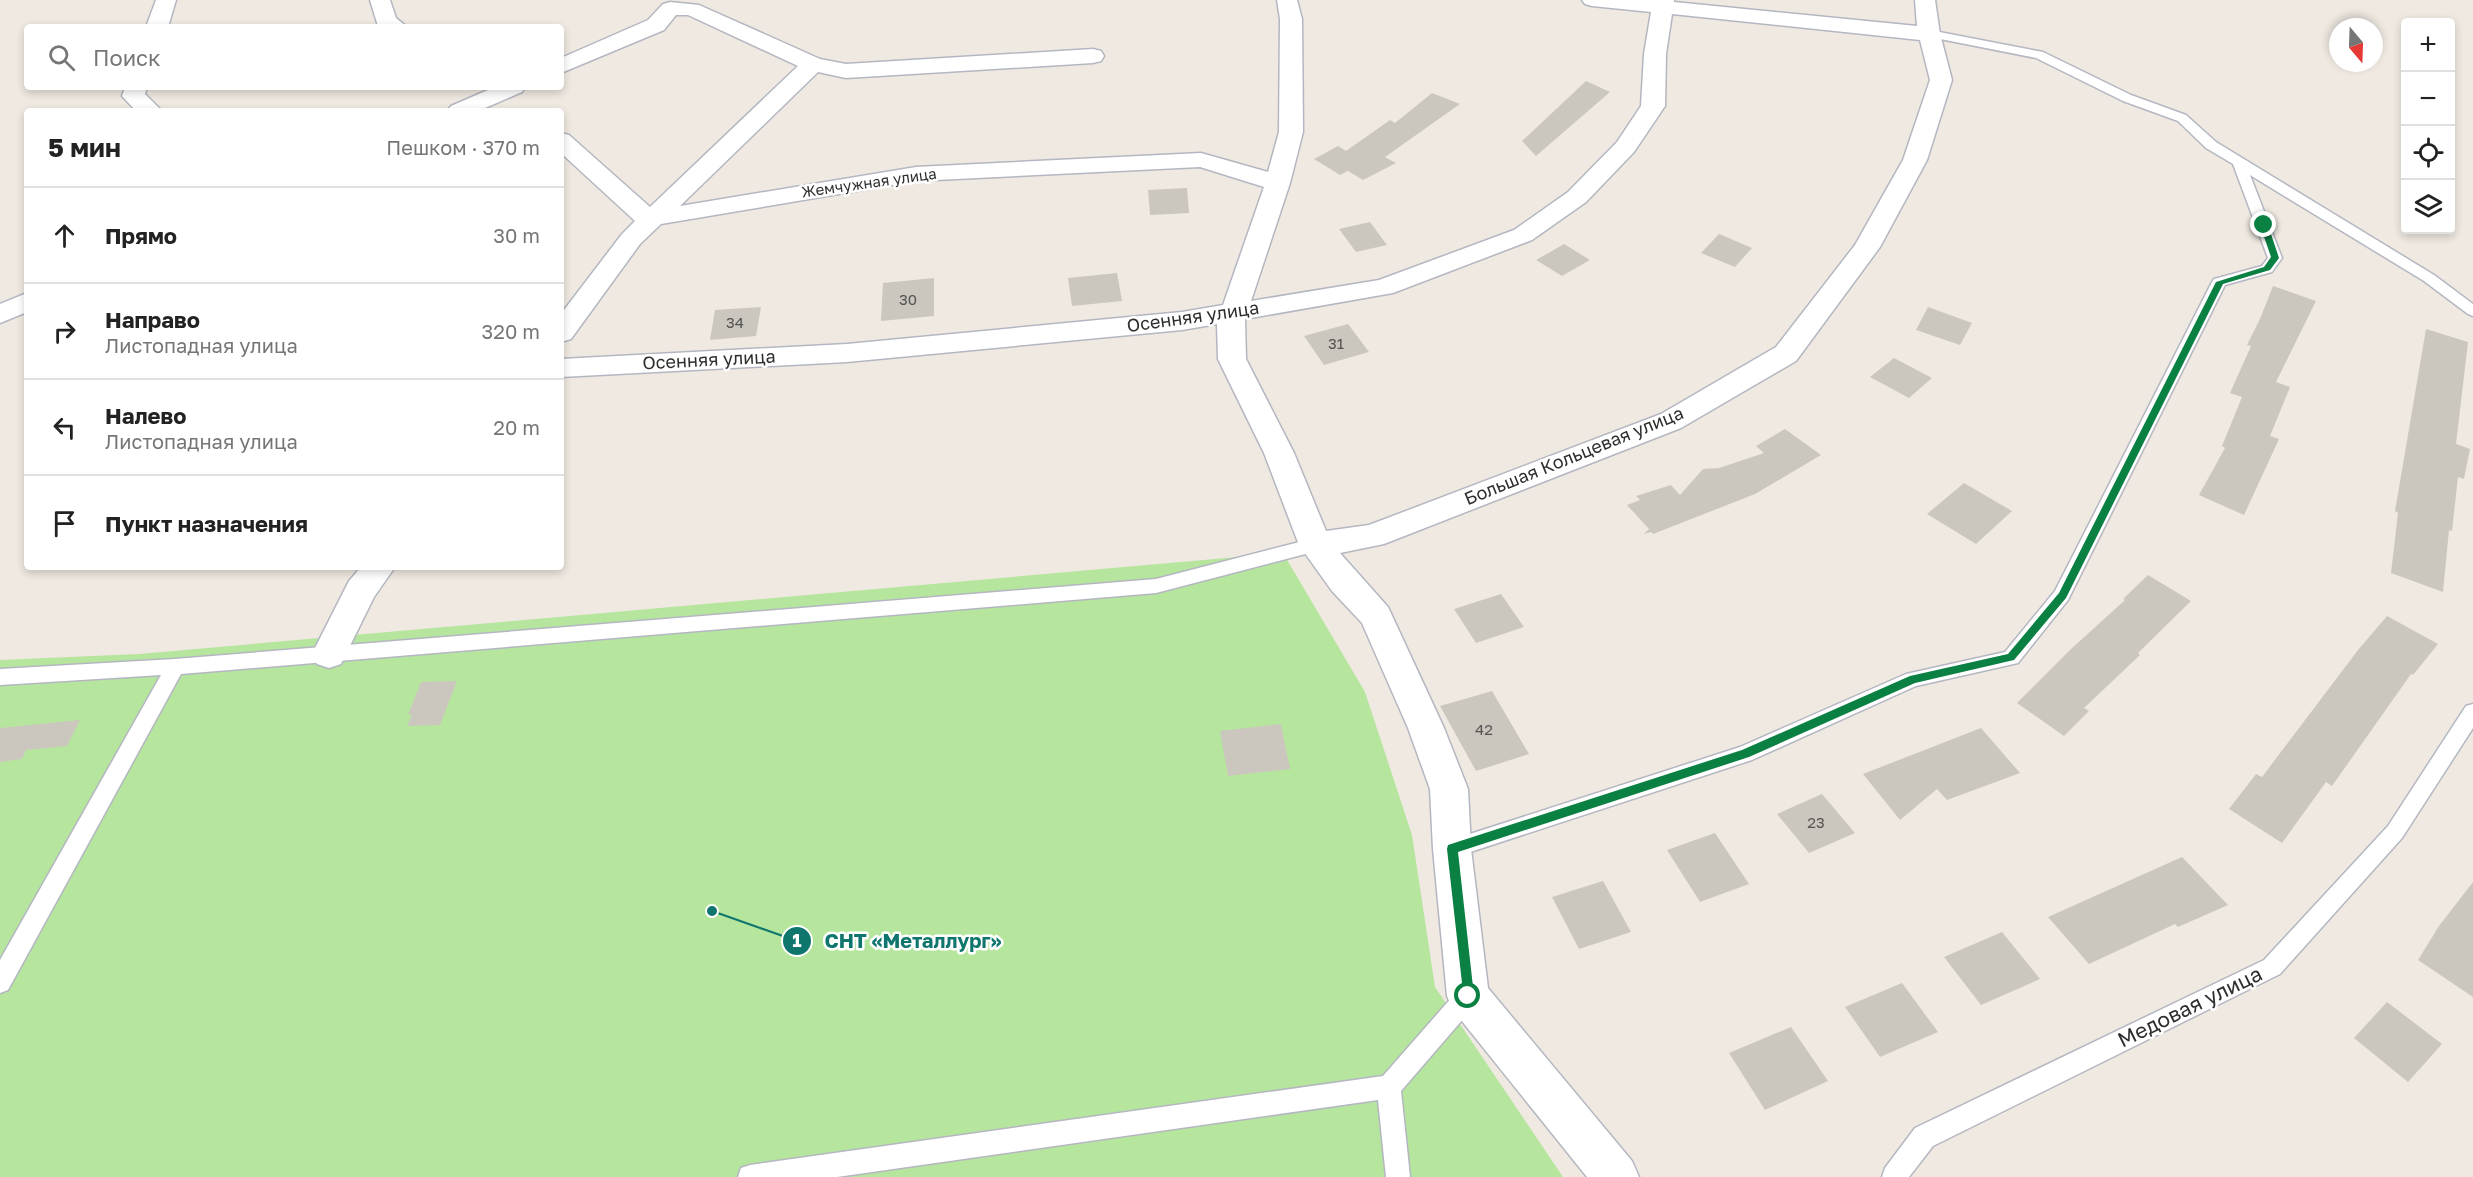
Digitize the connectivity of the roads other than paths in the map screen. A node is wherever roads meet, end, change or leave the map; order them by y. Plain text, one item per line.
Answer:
1 (166, 0) edge
2 (380, 0) edge
3 (1287, 0) edge
4 (1592, 0) edge
5 (1925, 0) edge
6 (678, 4) edge
7 (1664, 4) edge
8 (158, 24) edge
9 (391, 24) edge
10 (1929, 34) junction
11 (1093, 56) dead end
12 (813, 64) junction
13 (564, 65) edge
14 (135, 90) edge
15 (509, 92) edge
16 (147, 108) edge
17 (467, 108) edge
18 (564, 144) edge
19 (2239, 162) junction
20 (1278, 183) junction
21 (652, 219) junction
22 (24, 303) edge
23 (2473, 311) edge
24 (1234, 312) junction
25 (0, 314) edge
26 (564, 329) edge
27 (564, 368) edge
28 (1315, 545) junction
29 (377, 570) edge
30 (329, 654) junction
31 (175, 667) junction
32 (0, 677) edge
33 (2473, 711) edge
34 (1452, 849) junction
35 (0, 982) edge
36 (1468, 996) junction
37 (1389, 1087) junction
38 (750, 1177) edge
39 (1398, 1177) edge
40 (1616, 1177) edge
41 (1894, 1177) edge

1 - 8 street
2 - 9 street
3 - 20 street
4 - 7 street
5 - 10 street, Большая Кольцевая улица
6 - 12 street
6 - 13 street
7 - 10 street
7 - 24 street, Осенняя улица
10 - 19 lane
10 - 28 street, Большая Кольцевая улица
11 - 12 street
12 - 21 street
14 - 16 street
15 - 17 street
18 - 21 street
19 - 23 lane
19 - 34 lane
20 - 21 street, Жемчужная улица
20 - 24 street
21 - 26 street
22 - 25 street
24 - 27 street, Осенняя улица
24 - 28 street
28 - 30 lane
28 - 34 street
29 - 30 street
30 - 31 lane
31 - 32 lane
31 - 35 lane
33 - 41 lane, Медовая улица
34 - 36 street
36 - 37 lane
36 - 40 street
37 - 38 lane
37 - 39 lane

